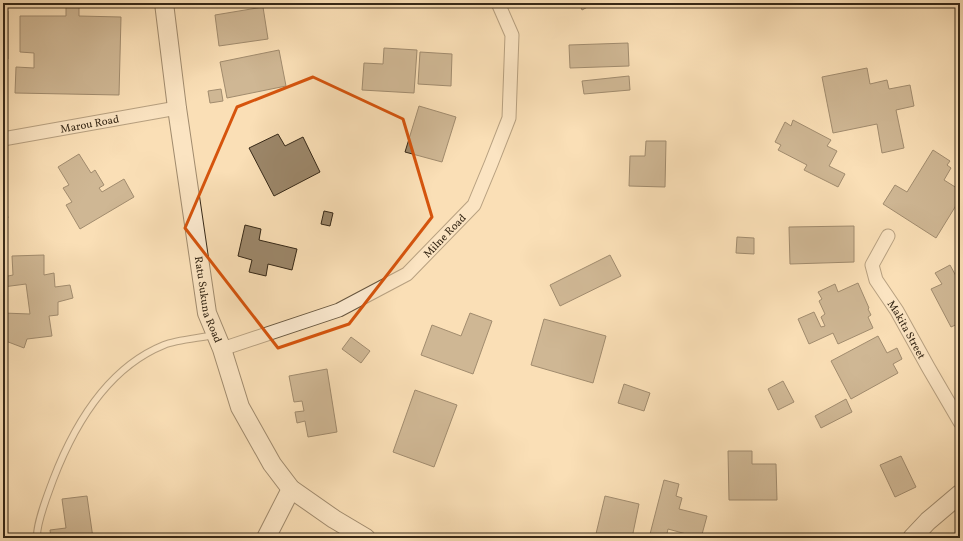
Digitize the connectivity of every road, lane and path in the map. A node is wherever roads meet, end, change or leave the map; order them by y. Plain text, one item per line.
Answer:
1 (164, 3) edge
2 (498, 3) edge
3 (176, 108) junction
4 (3, 140) edge
5 (888, 236) dead end
6 (219, 342) junction
7 (960, 422) edge
8 (291, 489) junction
9 (960, 494) edge
10 (37, 538) edge
11 (266, 538) edge
12 (366, 538) edge
13 (912, 538) edge

1 - 3 main road, Ratu Sukuna Road
2 - 6 street, Milne Road
3 - 4 street, Marou Road
3 - 6 main road, Ratu Sukuna Road
5 - 7 street, Makita Street
6 - 8 main road, Ratu Sukuna Road
6 - 10 lane
8 - 11 main road
8 - 12 main road, Ratu Sukuna Road
9 - 13 main road

